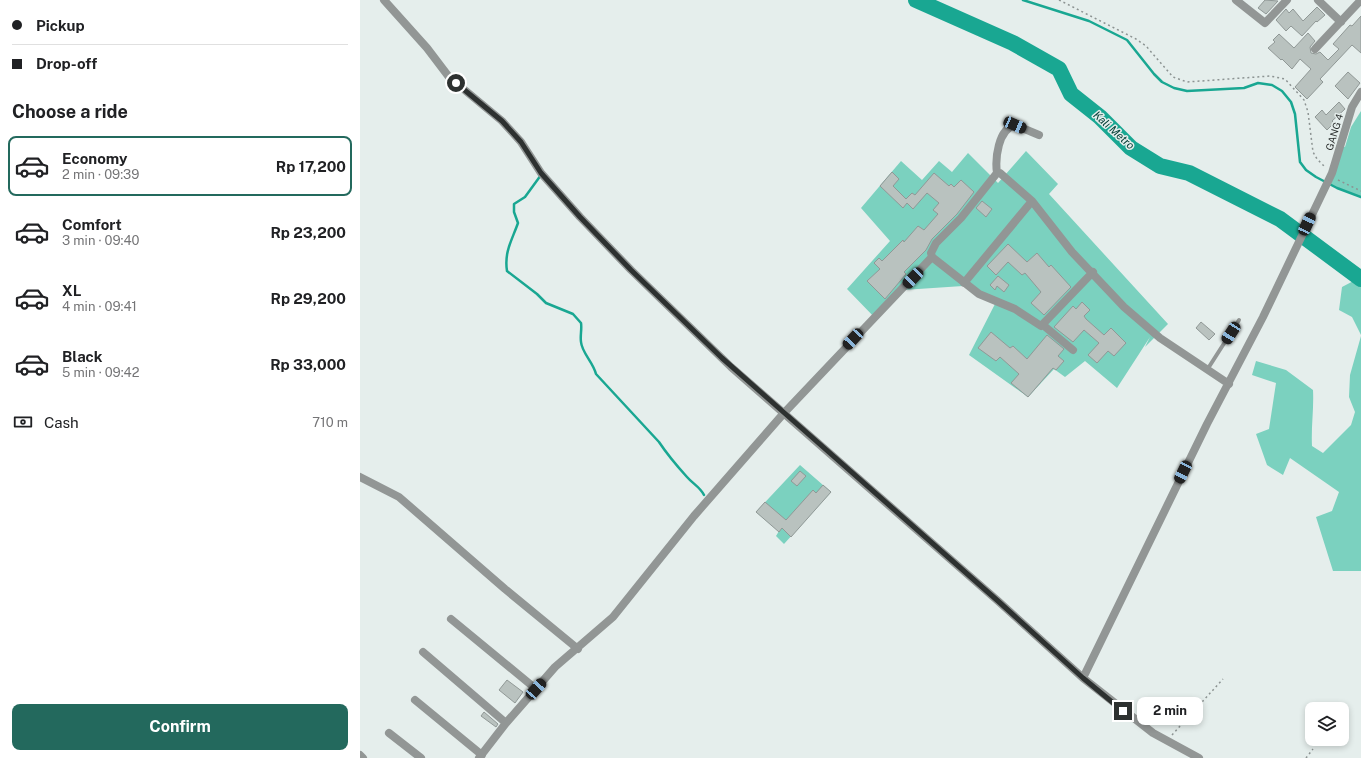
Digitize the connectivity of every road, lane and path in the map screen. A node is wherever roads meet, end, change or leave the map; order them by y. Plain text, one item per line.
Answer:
1 (384, 0) edge
2 (1059, 0) edge
3 (1236, 0) edge
4 (1287, 0) edge
5 (1318, 0) edge
6 (1361, 0) edge
7 (1341, 22) junction
8 (1315, 49) dead end
9 (1361, 92) edge
10 (1039, 135) dead end
11 (997, 173) junction
12 (1330, 176) junction
13 (1361, 191) edge
14 (1032, 201) junction
15 (932, 257) junction
16 (1093, 272) junction
17 (964, 283) junction
18 (1239, 320) dead end
19 (1043, 325) junction
20 (1073, 350) dead end
21 (1207, 371) junction
22 (1229, 384) junction
23 (784, 413) junction
24 (360, 477) edge
25 (451, 619) dead end
26 (578, 649) junction
27 (423, 652) dead end
28 (1083, 678) junction
29 (1223, 679) dead end
30 (536, 689) junction
31 (415, 700) dead end
32 (506, 723) junction
33 (389, 733) dead end
34 (1171, 736) dead end
35 (1313, 749) dead end
36 (360, 755) edge
37 (480, 756) edge
38 (363, 758) edge
39 (420, 758) edge
40 (1199, 758) edge
41 (1306, 758) edge

1 - 23 street
2 - 12 path
3 - 4 street
5 - 7 street
6 - 7 street
7 - 8 street
9 - 12 street, GANG 4
10 - 11 street
11 - 14 street
11 - 15 street
12 - 13 path
12 - 22 street, GANG 4
14 - 16 street
14 - 17 street
15 - 17 street
15 - 23 street
16 - 19 street
16 - 21 street
17 - 19 street
18 - 21 lane
19 - 20 street
21 - 22 street
22 - 28 street, GANG 4
23 - 26 street
23 - 28 street
24 - 26 street
25 - 30 street
26 - 30 street
27 - 32 street
28 - 40 street
29 - 34 path
30 - 32 street
31 - 37 street
32 - 37 street
33 - 39 street
35 - 41 path
36 - 38 street

